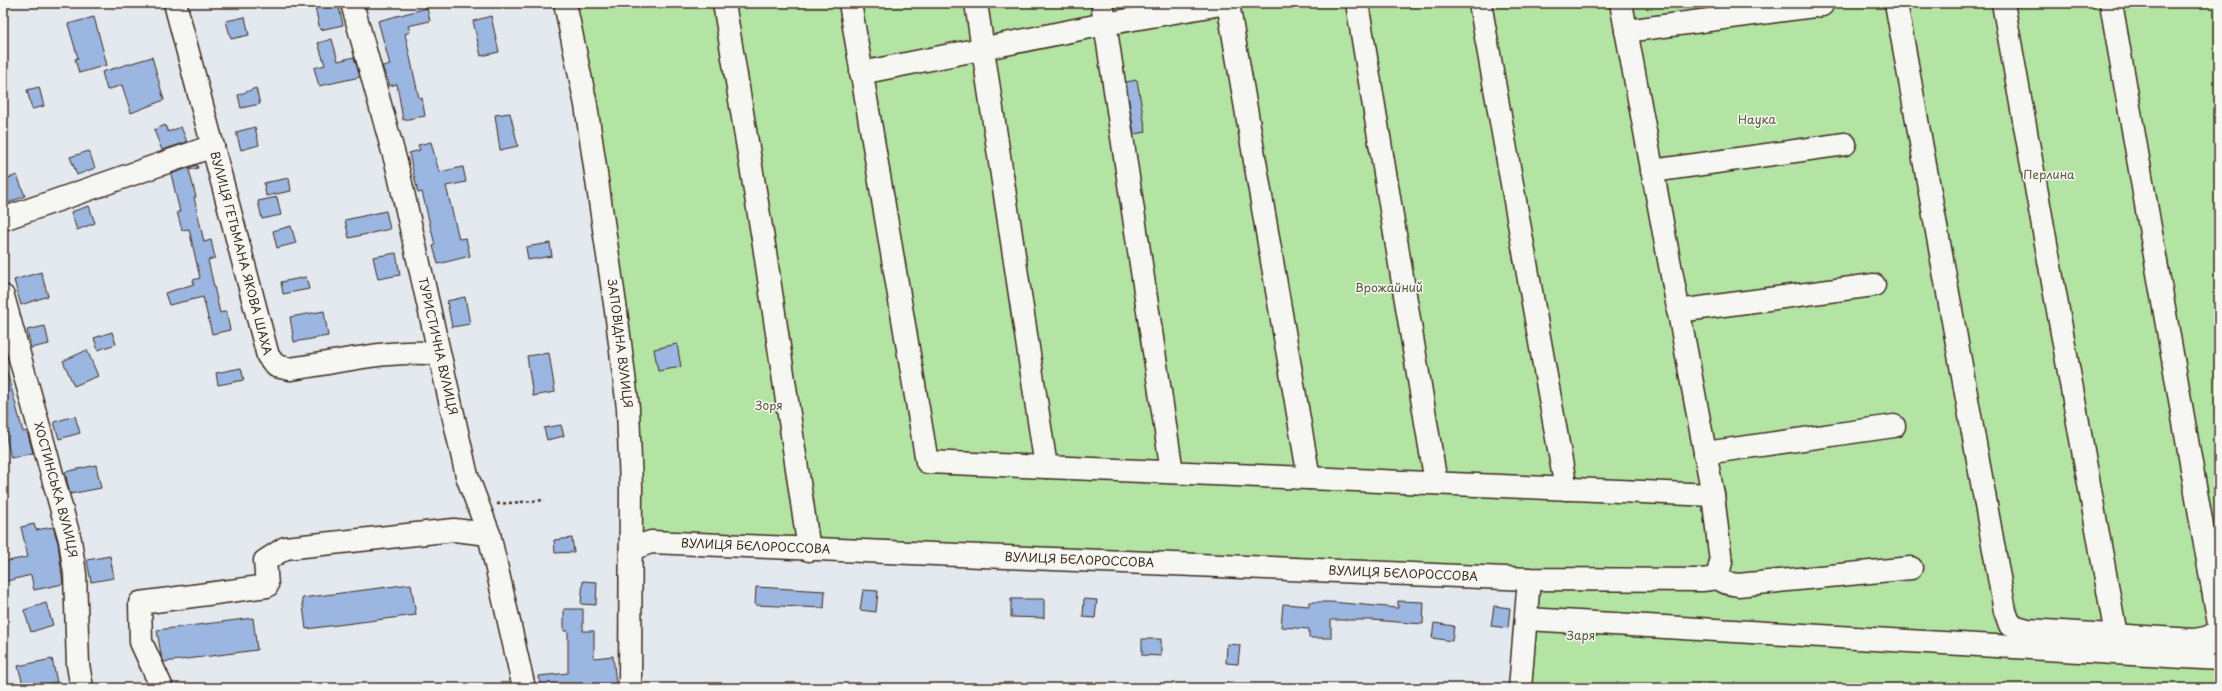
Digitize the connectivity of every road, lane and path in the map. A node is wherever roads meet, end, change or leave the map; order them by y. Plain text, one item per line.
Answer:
1 (175, 3) edge
2 (352, 3) edge
3 (565, 3) edge
4 (724, 3) edge
5 (850, 3) edge
6 (976, 3) edge
7 (1228, 3) edge
8 (1357, 3) edge
9 (1480, 3) edge
10 (1621, 3) edge
11 (1896, 3) edge
12 (2003, 3) edge
13 (2111, 3) edge
14 (1822, 5) dead end
15 (1104, 13) edge
16 (1626, 31) junction
17 (984, 48) junction
18 (862, 73) junction
19 (1845, 144) dead end
20 (212, 146) junction
21 (1652, 171) junction
22 (3, 219) edge
23 (1874, 285) dead end
24 (3, 296) edge
25 (1678, 311) junction
26 (438, 354) junction
27 (1894, 426) dead end
28 (1705, 453) junction
29 (1046, 467) junction
30 (1172, 472) junction
31 (1309, 478) junction
32 (1436, 483) junction
33 (1566, 489) junction
34 (1713, 495) junction
35 (545, 500) dead end
36 (478, 506) junction
37 (489, 534) junction
38 (630, 549) junction
39 (809, 550) junction
40 (1911, 568) dead end
41 (1717, 578) junction
42 (1529, 579) junction
43 (1527, 618) junction
44 (2219, 625) edge
45 (2116, 635) junction
46 (2219, 659) edge
47 (82, 688) edge
48 (162, 688) edge
49 (524, 688) edge
50 (630, 688) edge
51 (1520, 688) edge

1 - 20 street, ВУЛИЦЯ ГЕТЬМАНА ЯКОВА ШАХА
2 - 26 street, ТУРИСТИЧНА ВУЛИЦЯ
3 - 38 street, ЗАПОВІДНА ВУЛИЦЯ
4 - 39 street
5 - 18 street
6 - 17 street
7 - 15 street
7 - 31 street
8 - 32 street
9 - 33 street
10 - 16 street
11 - 45 street
12 - 45 street
13 - 44 street
14 - 16 street
15 - 17 street
15 - 30 street
16 - 21 street
17 - 18 street
17 - 29 street
18 - 29 street
19 - 21 street
20 - 22 street
20 - 26 street, ВУЛИЦЯ ГЕТЬМАНА ЯКОВА ШАХА
21 - 25 street
23 - 25 street
24 - 47 street, ХОСТИНСЬКА ВУЛИЦЯ
25 - 28 street
26 - 36 street, ТУРИСТИЧНА ВУЛИЦЯ
27 - 28 street
28 - 34 street
29 - 30 street
30 - 31 street
31 - 32 street
32 - 33 street
33 - 34 street
34 - 41 street
35 - 36 path
36 - 37 street, ТУРИСТИЧНА ВУЛИЦЯ
37 - 48 street
37 - 49 street, ТУРИСТИЧНА ВУЛИЦЯ
38 - 39 street, ВУЛИЦЯ БЄЛОРОССОВА
38 - 50 street, ЗАПОВІДНА ВУЛИЦЯ
39 - 42 street, ВУЛИЦЯ БЄЛОРОССОВА
40 - 41 street
41 - 42 street, ВУЛИЦЯ БЄЛОРОССОВА
42 - 43 street
43 - 46 street
43 - 51 street
44 - 45 street

